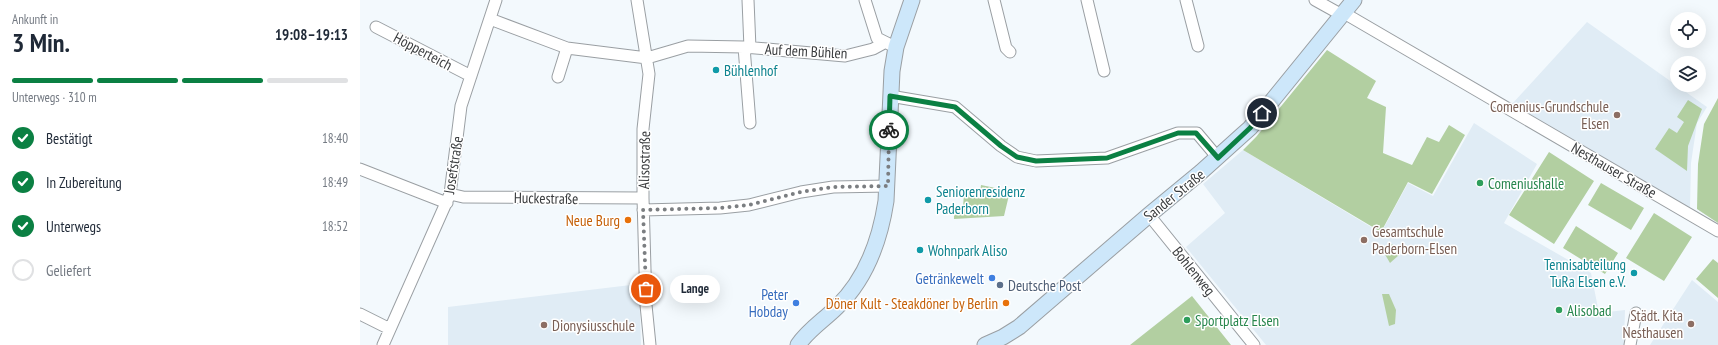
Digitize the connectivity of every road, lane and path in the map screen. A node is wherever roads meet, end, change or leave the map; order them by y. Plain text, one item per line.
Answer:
1 (496, 0) edge
2 (637, 0) edge
3 (748, 0) edge
4 (865, 0) edge
5 (912, 0) edge
6 (994, 0) edge
7 (1087, 0) edge
8 (1186, 0) edge
9 (1315, 0) edge
10 (1354, 0) edge
11 (1343, 14) junction
12 (490, 19) junction
13 (376, 27) dead end
14 (890, 45) junction
15 (1198, 46) dead end
16 (747, 47) junction
17 (566, 48) junction
18 (1010, 52) dead end
19 (647, 58) junction
20 (1104, 71) dead end
21 (471, 76) junction
22 (558, 77) dead end
23 (890, 96) junction
24 (750, 123) dead end
25 (1218, 158) junction
26 (360, 169) edge
27 (888, 186) junction
28 (643, 198) junction
29 (448, 199) junction
30 (643, 210) junction
31 (1149, 215) junction
32 (1718, 231) edge
33 (1636, 313) dead end
34 (360, 314) edge
35 (390, 329) junction
36 (383, 345) edge
37 (650, 345) edge
38 (798, 345) edge
39 (985, 345) edge
40 (1254, 345) edge
41 (1630, 345) edge

1 - 12 street, Josefstraße
2 - 19 street, Alisostraße
3 - 16 street, Auf dem Bühlen
4 - 14 street
5 - 14 street
6 - 18 street
7 - 20 street
8 - 15 street
9 - 11 street, Nesthauser Straße
10 - 11 street, Sander Straße
11 - 25 street, Sander Straße
11 - 32 street, Nesthauser Straße
12 - 17 street, Auf dem Bühlen
12 - 21 street, Josefstraße
13 - 21 street, Höpperteich
14 - 16 street, Auf dem Bühlen
14 - 23 street
16 - 19 street, Auf dem Bühlen
16 - 24 street, Auf dem Bühlen
17 - 19 street, Auf dem Bühlen
17 - 22 street
19 - 28 street, Alisostraße
21 - 29 street, Josefstraße
23 - 25 street
23 - 27 street
25 - 31 street, Sander Straße
26 - 29 street, Huckestraße
27 - 30 street
27 - 38 street
28 - 29 street, Huckestraße
28 - 30 street, Alisostraße
29 - 35 street, Josefstraße
30 - 37 street, Alisostraße
31 - 39 street, Sander Straße
31 - 40 street, Bohlenweg
33 - 41 street
34 - 35 street
35 - 36 street, Josefstraße

